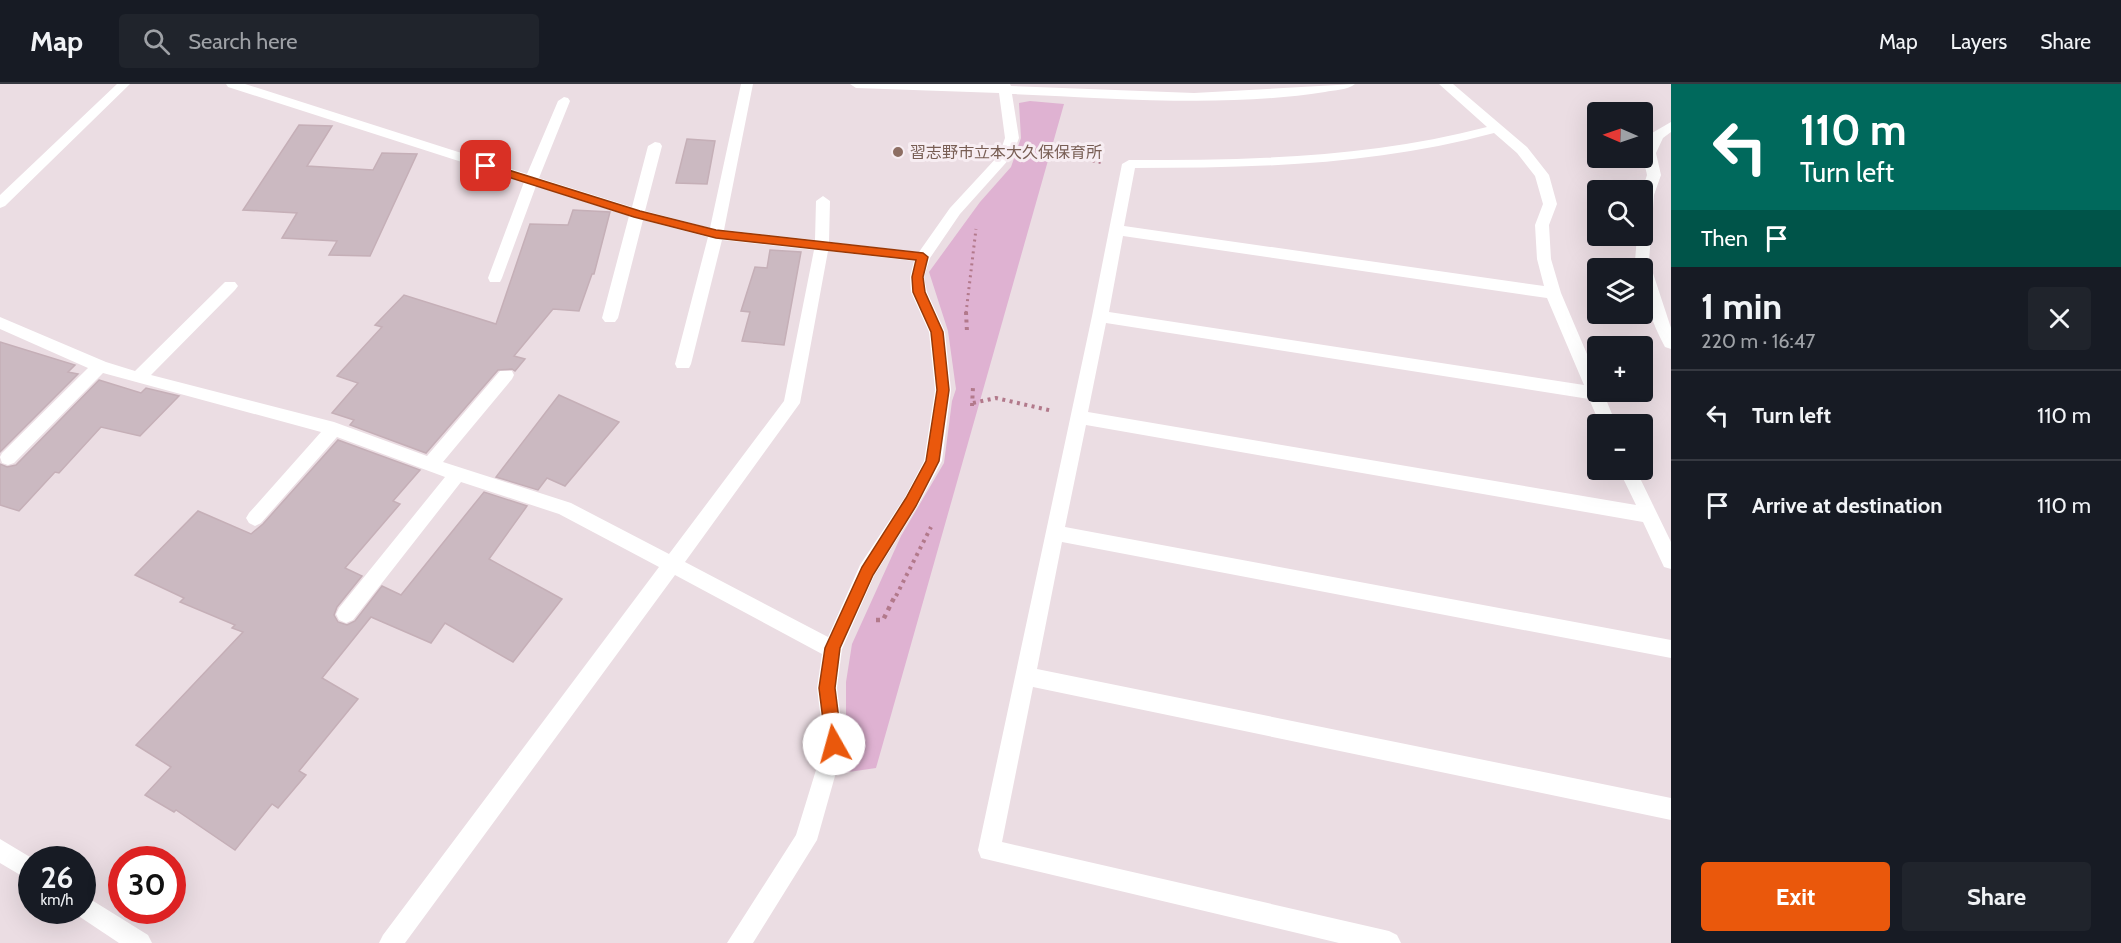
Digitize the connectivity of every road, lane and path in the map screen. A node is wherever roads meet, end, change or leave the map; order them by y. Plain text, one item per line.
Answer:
1 (124, 84) edge
2 (232, 84) edge
3 (273, 84) edge
4 (747, 84) edge
5 (856, 84) edge
6 (1349, 84) edge
7 (1445, 84) edge
8 (1004, 87) edge
9 (264, 96) junction
10 (564, 101) dead end
11 (1671, 126) edge
12 (1497, 128) junction
13 (1010, 145) junction
14 (655, 146) dead end
15 (1128, 168) junction
16 (531, 181) junction
17 (823, 201) dead end
18 (0, 203) edge
19 (637, 214) junction
20 (1116, 230) junction
21 (716, 234) junction
22 (822, 246) junction
23 (923, 257) junction
24 (495, 279) dead end
25 (230, 286) dead end
26 (1553, 293) junction
27 (1100, 316) junction
28 (610, 318) dead end
29 (0, 323) edge
30 (1671, 343) edge
31 (683, 364) dead end
32 (100, 366) junction
33 (506, 375) dead end
34 (138, 378) junction
35 (1587, 378) edge
36 (1587, 392) edge
37 (940, 411) junction
38 (1079, 417) junction
39 (334, 429) junction
40 (8, 458) dead end
41 (430, 465) junction
42 (457, 474) junction
43 (1633, 480) edge
44 (1649, 515) junction
45 (255, 518) dead end
46 (1055, 533) junction
47 (1671, 561) edge
48 (673, 566) junction
49 (346, 614) dead end
50 (832, 648) junction
51 (1671, 649) edge
52 (1025, 676) junction
53 (1671, 809) edge
54 (0, 850) edge
55 (18, 862) edge
56 (96, 914) edge
57 (1344, 938) edge
58 (138, 942) edge
59 (746, 942) edge
60 (391, 943) edge
61 (1389, 943) edge

1 - 18 street
2 - 9 street
3 - 9 street
4 - 21 street
5 - 8 street
6 - 8 street
7 - 12 street
8 - 13 street
9 - 16 street
10 - 16 street
11 - 30 street
12 - 15 street
12 - 26 street
13 - 15 path
13 - 23 street
14 - 19 street
15 - 20 street
16 - 19 street
16 - 24 street
17 - 22 street
19 - 21 street
19 - 28 street
20 - 26 street
20 - 27 street
21 - 22 street
21 - 31 street
22 - 23 street
22 - 48 street
23 - 37 street
25 - 34 street
26 - 35 street
27 - 36 street
27 - 38 street
29 - 32 street
32 - 34 street
32 - 40 street
33 - 41 street
34 - 39 street
37 - 38 path
37 - 50 street
38 - 44 street
38 - 46 street
39 - 41 street
39 - 45 street
41 - 42 street
42 - 48 street
42 - 49 street
43 - 44 street
44 - 47 street
46 - 51 street
46 - 52 street
48 - 50 street
48 - 60 street
50 - 59 street
52 - 53 street
52 - 57 street
54 - 55 street
56 - 58 street
57 - 61 street

